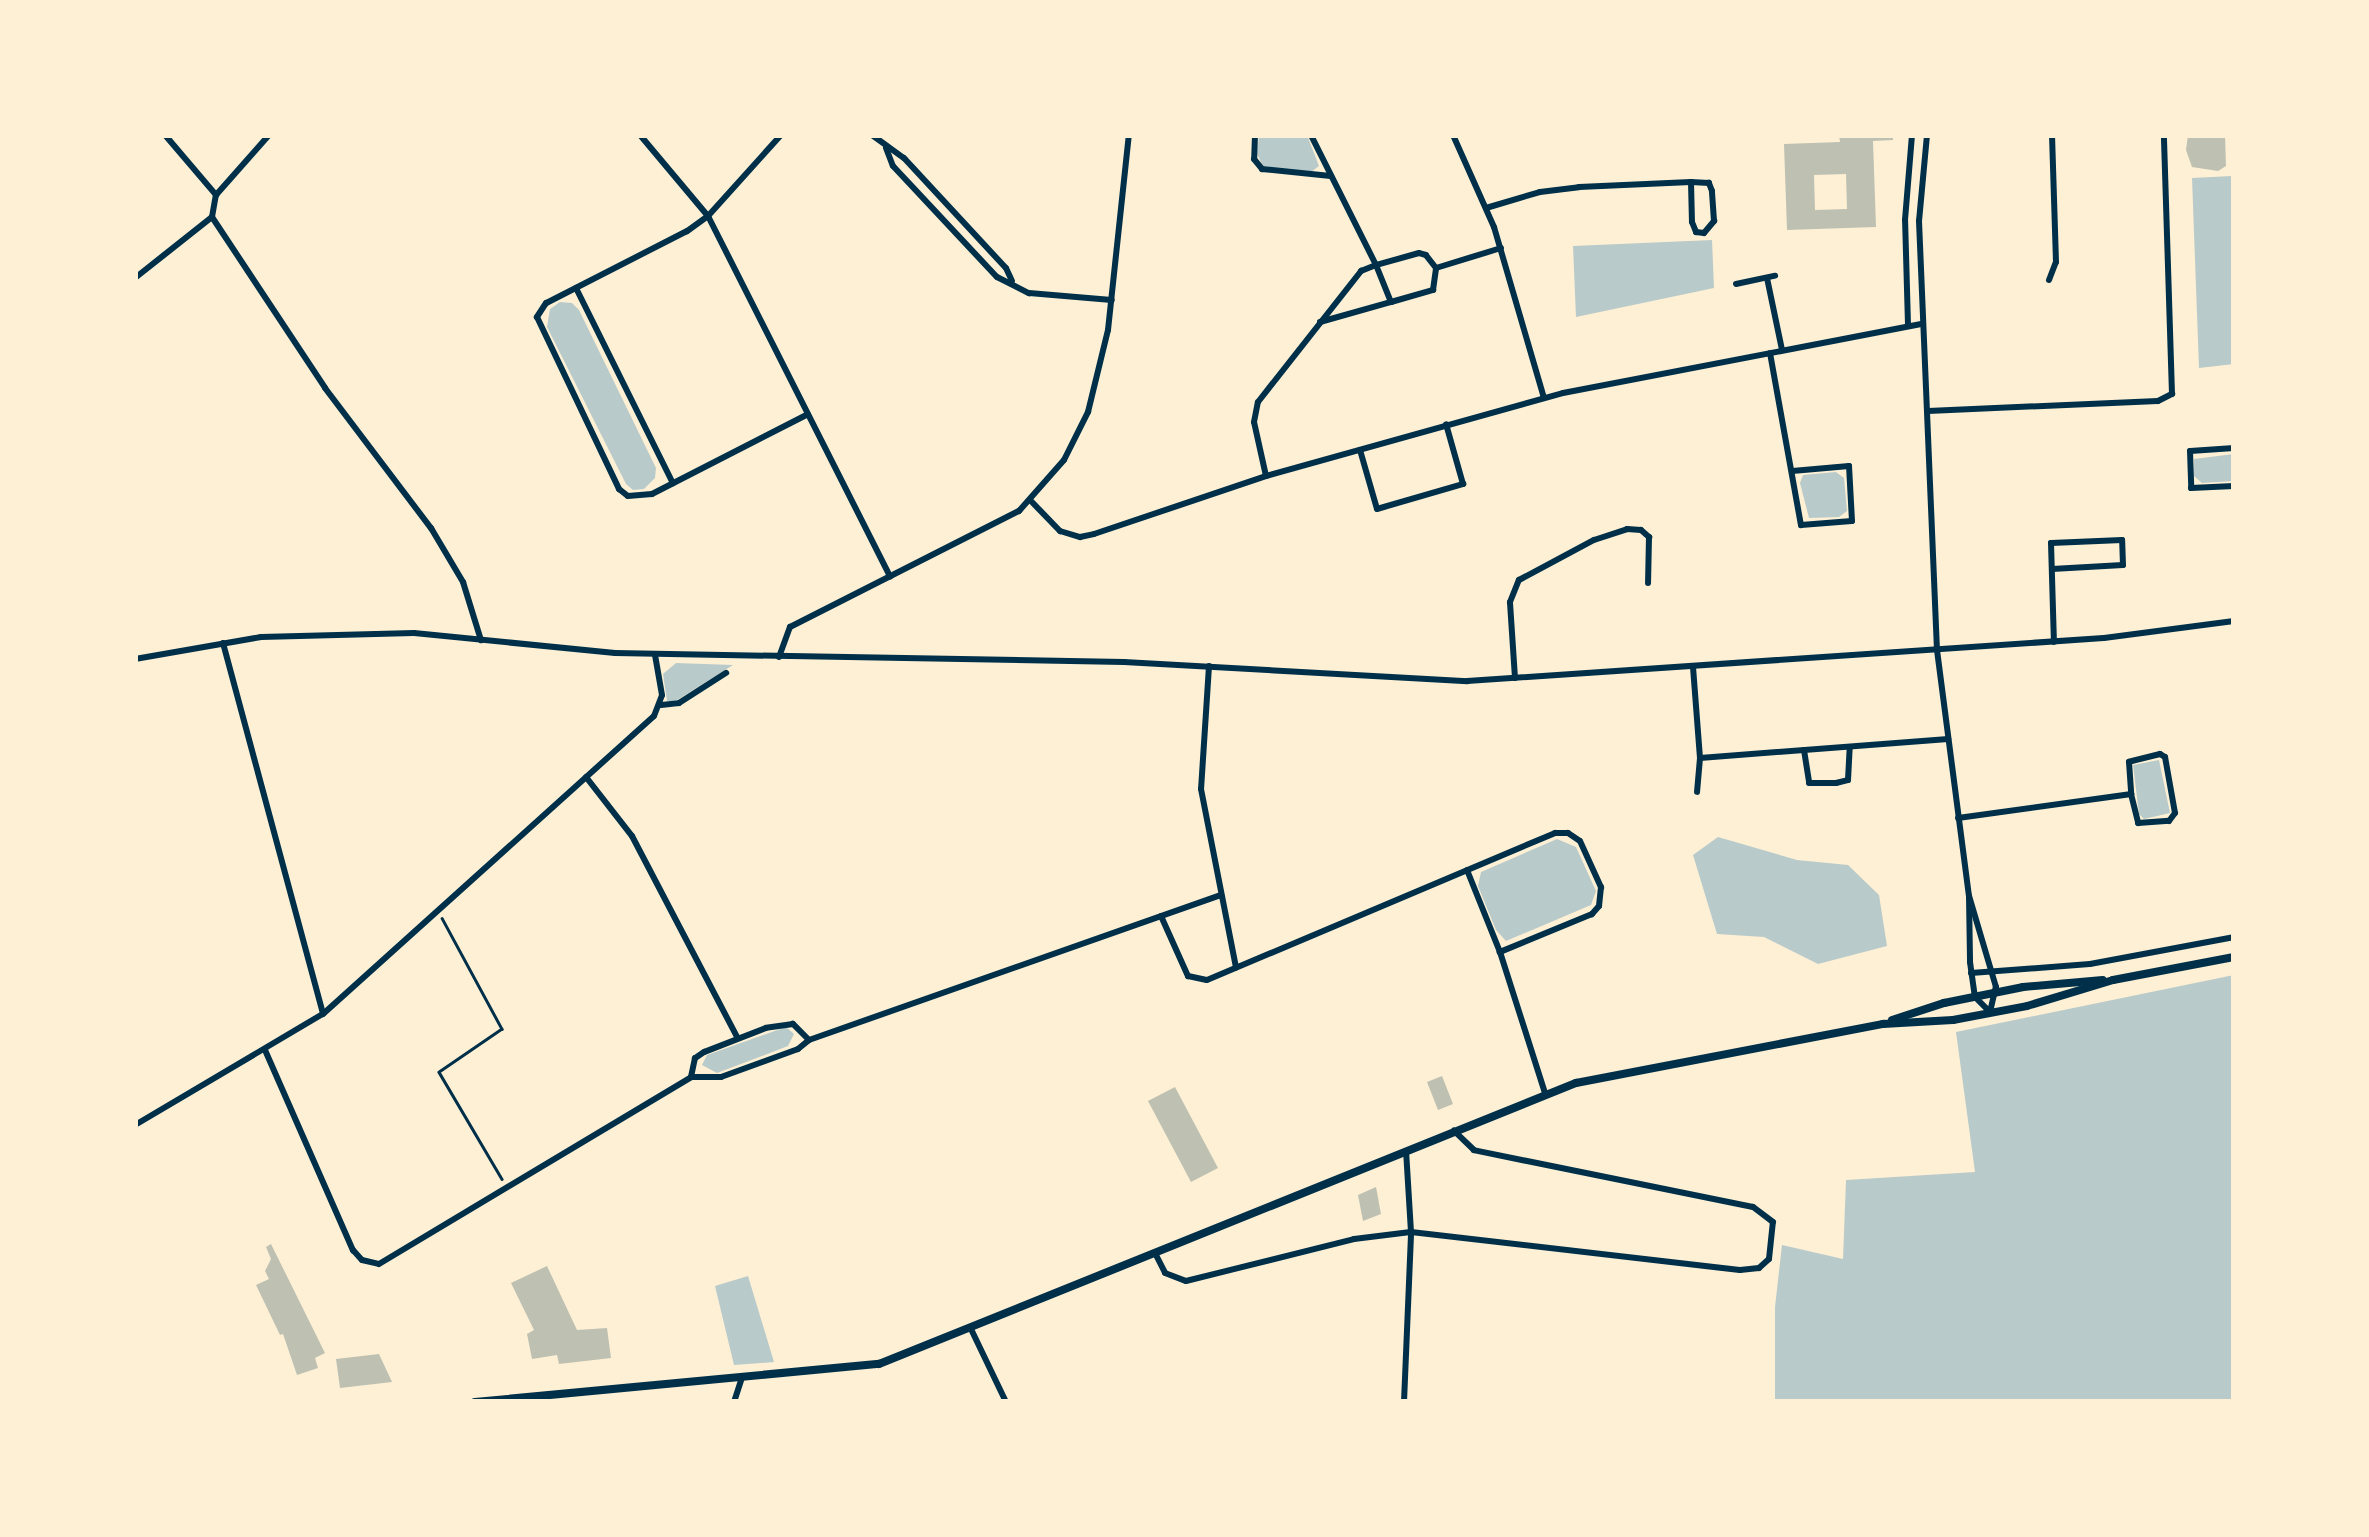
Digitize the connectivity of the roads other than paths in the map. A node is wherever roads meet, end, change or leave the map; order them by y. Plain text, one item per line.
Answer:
1 (165, 135) edge
2 (269, 135) edge
3 (640, 135) edge
4 (780, 135) edge
5 (872, 135) edge
6 (1129, 135) edge
7 (1255, 135) edge
8 (1311, 135) edge
9 (1453, 135) edge
10 (1912, 135) edge
11 (1927, 135) edge
12 (2052, 135) edge
13 (2164, 135) edge
14 (886, 148) junction
15 (1331, 176) junction
16 (1691, 182) junction
17 (216, 195) junction
18 (1486, 208) junction
19 (708, 216) junction
20 (212, 217) junction
21 (1904, 220) junction
22 (1919, 221) junction
23 (1501, 248) junction
24 (1376, 265) junction
25 (1436, 268) junction
26 (135, 278) edge
27 (2049, 280) dead end
28 (1012, 282) junction
29 (1736, 284) dead end
30 (576, 288) junction
31 (1112, 300) junction
32 (1391, 302) junction
33 (1319, 322) junction
34 (1922, 324) junction
35 (1908, 325) junction
36 (1782, 350) junction
37 (1770, 353) junction
38 (1544, 398) junction
39 (1928, 411) junction
40 (808, 414) junction
41 (1446, 424) junction
42 (2234, 448) edge
43 (1360, 450) junction
44 (1792, 471) junction
45 (1266, 476) junction
46 (673, 483) junction
47 (2234, 486) edge
48 (1030, 501) junction
49 (2052, 569) junction
50 (890, 576) junction
51 (1648, 583) dead end
52 (2234, 621) edge
53 (481, 640) junction
54 (2054, 642) junction
55 (222, 643) junction
56 (1936, 650) junction
57 (655, 655) junction
58 (779, 656) junction
59 (135, 660) edge
60 (1209, 666) junction
61 (1692, 667) junction
62 (726, 674) dead end
63 (1515, 678) junction
64 (661, 705) junction
65 (1948, 739) junction
66 (1850, 747) junction
67 (1804, 750) junction
68 (1700, 758) junction
69 (586, 777) junction
70 (1698, 792) dead end
71 (2131, 794) junction
72 (1958, 818) junction
73 (1467, 870) junction
74 (1220, 895) junction
75 (1969, 896) junction
76 (1161, 916) junction
77 (2234, 937) edge
78 (1500, 952) junction
79 (2234, 956) edge
80 (1236, 968) junction
81 (1992, 970) junction
82 (1972, 973) junction
83 (2113, 980) junction
84 (1996, 993) junction
85 (1975, 997) junction
86 (1990, 1012) junction
87 (323, 1014) junction
88 (1883, 1024) junction
89 (738, 1037) junction
90 (809, 1040) junction
91 (265, 1050) junction
92 (691, 1078) junction
93 (1545, 1093) junction
94 (135, 1125) edge
95 (1453, 1130) junction
96 (1405, 1150) junction
97 (1410, 1232) junction
98 (1155, 1253) junction
99 (971, 1329) junction
100 (742, 1378) junction
101 (475, 1402) edge
102 (734, 1402) edge
103 (1006, 1402) edge
104 (1404, 1402) edge

1 - 17 street
2 - 17 street
3 - 19 street
4 - 19 street
5 - 14 street
6 - 31 street
7 - 15 street
8 - 15 street
9 - 18 street
10 - 21 street
11 - 22 street
12 - 27 street
13 - 39 street
14 - 28 street
14 - 28 street
15 - 24 street
16 - 16 street
16 - 18 street
17 - 20 street
18 - 23 street
19 - 30 street
19 - 40 street
20 - 26 street
20 - 53 street
21 - 22 street
21 - 35 street
22 - 34 street
23 - 25 street
23 - 38 street
24 - 25 street
24 - 32 street
24 - 33 street
25 - 32 street
28 - 31 street
29 - 36 street
30 - 46 street
30 - 46 street
31 - 48 street
32 - 33 street
33 - 45 street
34 - 35 street
34 - 39 street
35 - 36 street
36 - 37 street
37 - 38 street
37 - 44 street
38 - 41 street
39 - 56 street
40 - 46 street
40 - 50 street
41 - 43 street
41 - 43 street
42 - 47 street
43 - 45 street
44 - 44 street
45 - 48 street
48 - 50 street
49 - 49 street
49 - 54 street
50 - 58 street
51 - 63 street
52 - 54 street
53 - 55 street
53 - 57 street
54 - 56 street
55 - 59 street
55 - 87 street
56 - 61 street
56 - 65 street
57 - 58 street
57 - 64 street
58 - 60 street
60 - 63 street
60 - 74 street
61 - 63 street
61 - 68 street
62 - 64 street
64 - 69 street
65 - 66 street
65 - 72 street
66 - 67 street
66 - 67 street
67 - 68 street
68 - 70 street
69 - 87 street
69 - 89 street
71 - 71 street
71 - 72 street
72 - 75 street
73 - 78 street
73 - 78 street
73 - 80 street
74 - 76 street
74 - 80 street
75 - 81 street
75 - 82 street
76 - 80 street
76 - 90 street
77 - 81 street
78 - 93 street
79 - 83 main road
81 - 82 street
81 - 84 street
82 - 85 street
83 - 84 main road
83 - 86 main road
84 - 85 main road
84 - 86 street
85 - 86 street
85 - 88 main road
86 - 88 main road
87 - 91 street
88 - 93 main road
89 - 90 street
89 - 92 street
90 - 92 street
91 - 92 street
91 - 94 street
93 - 95 main road
95 - 96 main road
95 - 97 street
96 - 97 street
96 - 98 main road
97 - 98 street
97 - 104 street
98 - 99 main road
99 - 100 main road
99 - 103 street
100 - 101 main road
100 - 102 street

